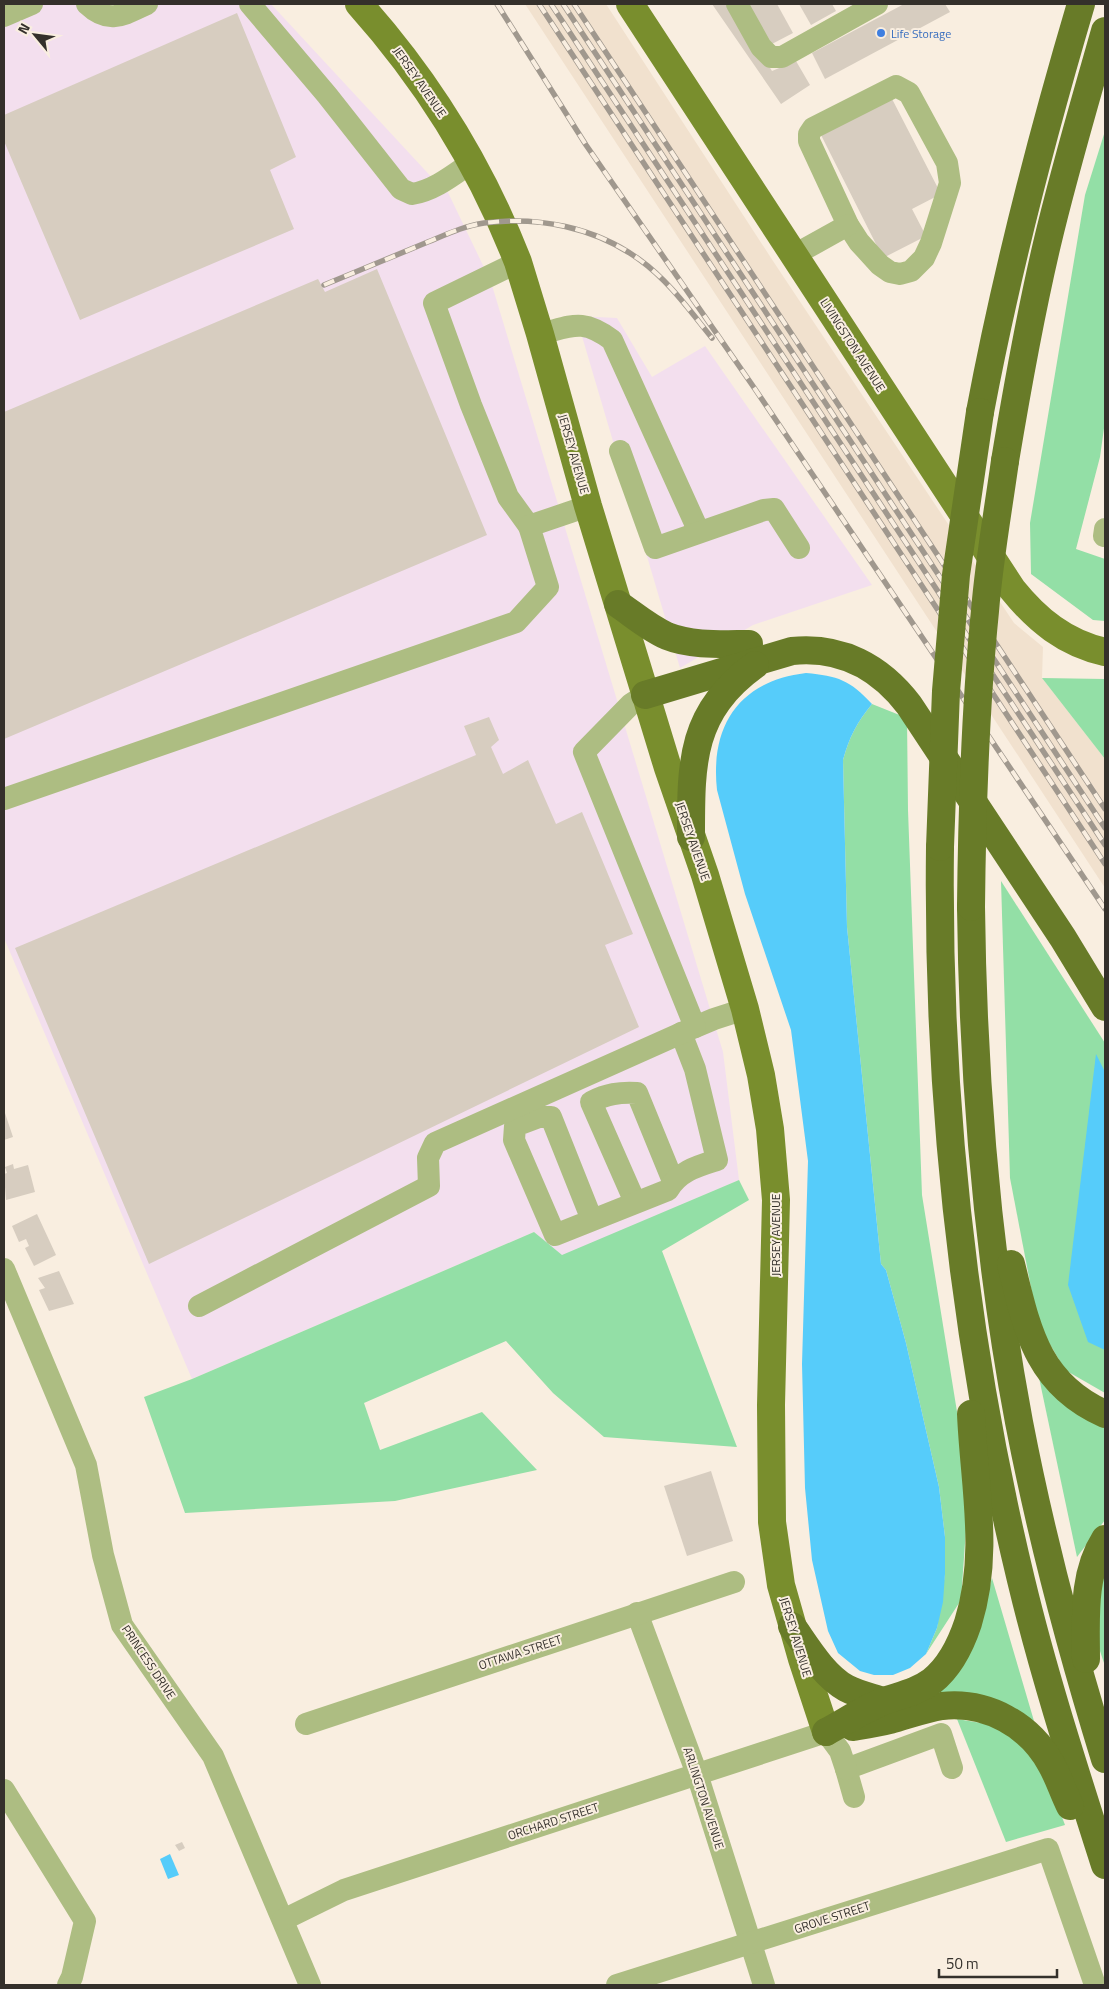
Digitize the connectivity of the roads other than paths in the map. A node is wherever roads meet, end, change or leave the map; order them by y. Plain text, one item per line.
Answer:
1 (32, 4) edge
2 (87, 4) edge
3 (147, 4) edge
4 (250, 4) edge
5 (359, 4) edge
6 (630, 4) edge
7 (736, 4) edge
8 (877, 4) edge
9 (1063, 4) edge
10 (1081, 4) edge
11 (4, 16) edge
12 (1105, 31) edge
13 (1040, 145) junction
14 (472, 162) junction
15 (848, 225) junction
16 (794, 255) junction
17 (518, 262) junction
18 (540, 334) junction
19 (620, 451) dead end
20 (588, 506) junction
21 (529, 526) junction
22 (700, 532) junction
23 (799, 548) dead end
24 (618, 604) junction
25 (757, 651) junction
26 (1105, 652) edge
27 (643, 687) junction
28 (4, 799) edge
29 (691, 837) junction
30 (1105, 973) edge
31 (1105, 1007) edge
32 (745, 1009) junction
33 (688, 1030) junction
34 (982, 1142) junction
35 (673, 1181) junction
36 (635, 1202) junction
37 (592, 1220) junction
38 (4, 1269) edge
39 (199, 1306) dead end
40 (968, 1308) junction
41 (1105, 1414) edge
42 (1105, 1539) edge
43 (734, 1582) dead end
44 (637, 1613) junction
45 (792, 1626) junction
46 (1086, 1698) junction
47 (883, 1702) junction
48 (906, 1714) junction
49 (306, 1724) dead end
50 (1100, 1726) edge
51 (826, 1732) junction
52 (915, 1743) junction
53 (1105, 1759) edge
54 (952, 1768) dead end
55 (846, 1769) junction
56 (698, 1774) junction
57 (4, 1790) edge
58 (854, 1797) dead end
59 (1105, 1865) edge
60 (1105, 1888) edge
61 (283, 1920) junction
62 (751, 1942) junction
63 (68, 1985) edge
64 (310, 1985) edge
65 (617, 1985) edge
66 (764, 1985) edge
67 (1095, 1985) edge

1 - 11 street
2 - 3 street
4 - 14 street
5 - 14 main road, JERSEY AVENUE
6 - 16 main road, LIVINGSTON AVENUE
7 - 8 street
9 - 13 highway
10 - 13 highway
12 - 34 highway, bridge
13 - 40 highway, bridge
14 - 17 main road, JERSEY AVENUE
15 - 15 street
15 - 16 street
16 - 26 main road, LIVINGSTON AVENUE
17 - 18 main road, JERSEY AVENUE
17 - 21 street
18 - 20 main road, JERSEY AVENUE
18 - 22 street
19 - 22 street
20 - 21 street
20 - 24 main road, JERSEY AVENUE
21 - 28 street
22 - 23 street
24 - 25 highway
24 - 27 main road, JERSEY AVENUE
25 - 27 highway
25 - 29 highway
25 - 30 highway
25 - 31 highway
27 - 29 main road, JERSEY AVENUE
27 - 33 street
29 - 32 main road, JERSEY AVENUE
32 - 33 street
32 - 45 main road, JERSEY AVENUE
33 - 35 street
33 - 39 street
34 - 41 highway
34 - 46 highway
35 - 36 street
35 - 36 street
36 - 37 street
37 - 37 street
38 - 61 street, PRINCESS DRIVE
40 - 47 highway
40 - 59 highway
42 - 46 highway
43 - 44 street, OTTAWA STREET
44 - 49 street, OTTAWA STREET
44 - 56 street, ARLINGTON AVENUE
45 - 47 highway
45 - 51 main road, JERSEY AVENUE
46 - 50 highway
47 - 51 highway
48 - 51 highway
48 - 52 street
48 - 60 highway
50 - 53 highway
51 - 55 street
51 - 56 street, ORCHARD STREET
52 - 54 street
52 - 55 street
55 - 58 street
56 - 61 street, ORCHARD STREET
56 - 62 street, ARLINGTON AVENUE
57 - 63 street
61 - 64 street, PRINCESS DRIVE
62 - 65 street, GROVE STREET
62 - 66 street, ARLINGTON AVENUE
62 - 67 street, GROVE STREET

